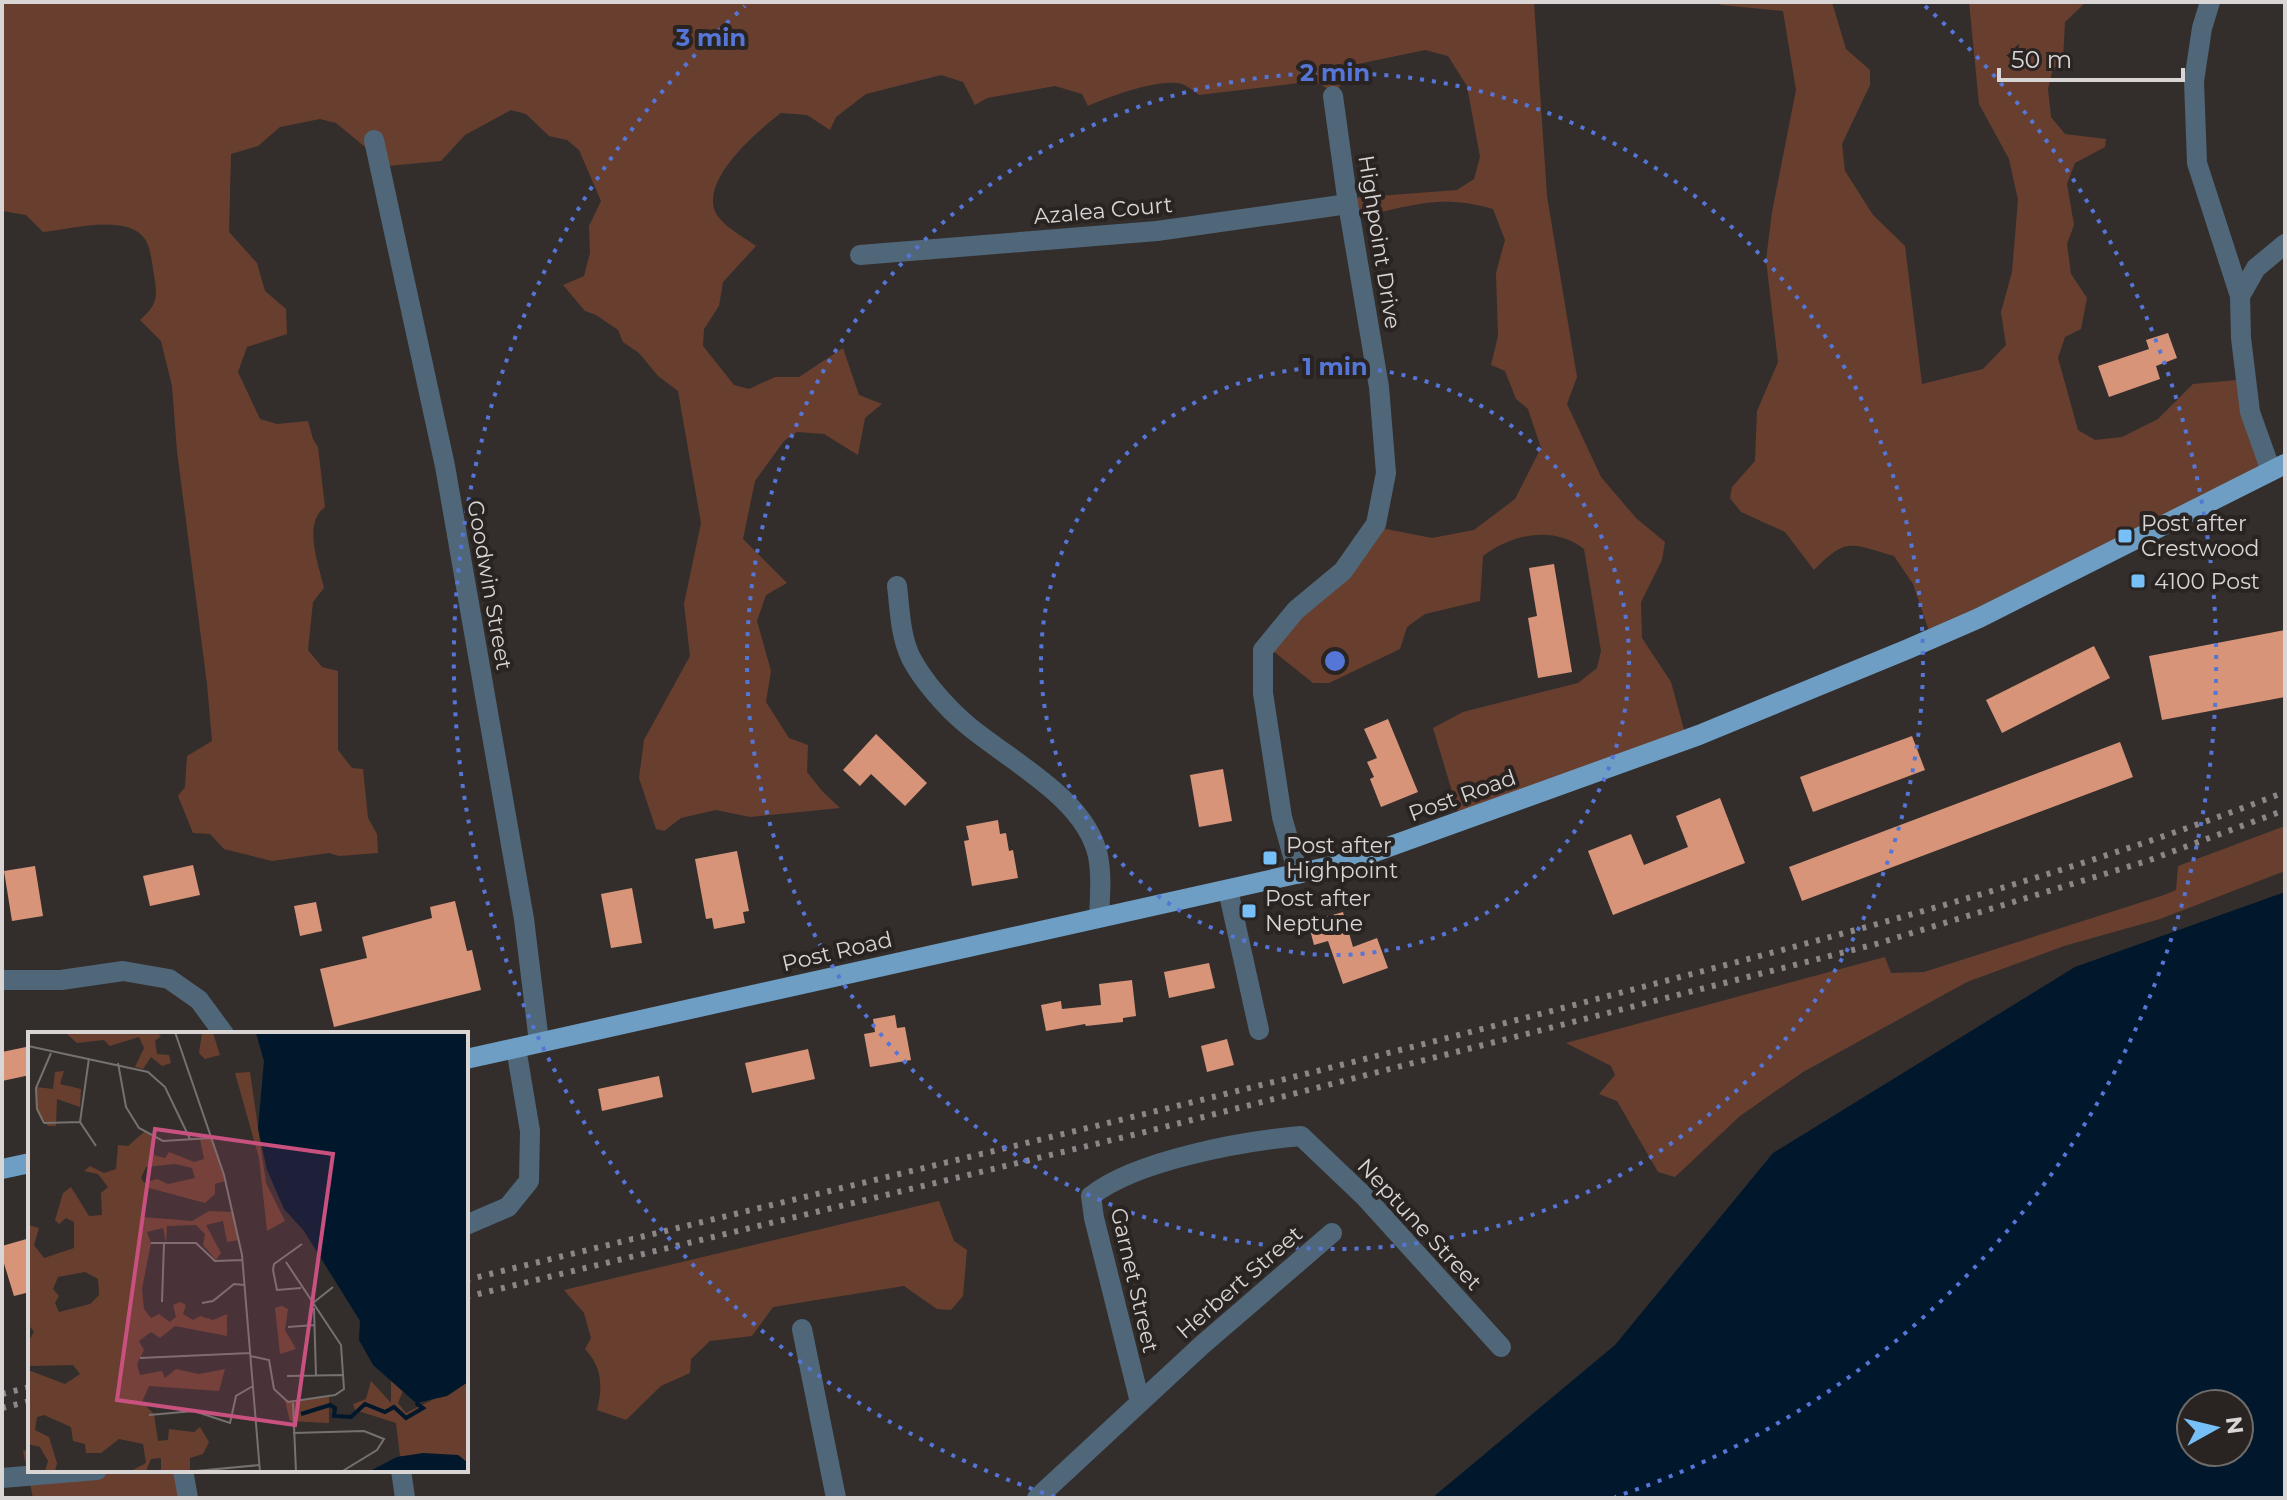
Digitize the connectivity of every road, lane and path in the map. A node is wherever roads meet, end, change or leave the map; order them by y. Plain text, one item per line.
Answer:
1 (2210, 2) edge
2 (1333, 96) dead end
3 (374, 140) dead end
4 (1348, 204) junction
5 (2285, 244) edge
6 (860, 255) dead end
7 (2240, 296) junction
8 (2278, 468) edge
9 (897, 586) dead end
10 (1298, 874) junction
11 (1228, 890) junction
12 (1099, 917) junction
13 (2, 980) edge
14 (1259, 1030) dead end
15 (223, 1032) edge
16 (539, 1042) junction
17 (516, 1048) junction
18 (468, 1059) edge
19 (1301, 1136) joint
20 (28, 1163) edge
21 (2, 1169) edge
22 (468, 1224) edge
23 (1332, 1233) dead end
24 (802, 1329) dead end
25 (1501, 1347) dead end
26 (1140, 1402) junction
27 (73, 1472) edge
28 (183, 1472) edge
29 (401, 1472) edge
30 (2, 1478) edge
31 (188, 1498) edge
32 (405, 1498) edge
33 (836, 1498) edge
34 (1037, 1498) edge

1 - 7 street
2 - 4 street, Highpoint Drive
3 - 16 street, Goodwin Street
4 - 6 street, Azalea Court
4 - 10 street, Highpoint Drive
5 - 7 street
7 - 8 street
8 - 10 main road, Post Road
9 - 12 street
10 - 11 main road, Post Road
11 - 12 main road, Post Road
11 - 14 street
12 - 16 main road, Post Road
13 - 15 street
16 - 17 main road, Post Road
17 - 18 main road, Post Road
17 - 22 street
19 - 25 street, Neptune Street
19 - 26 street, Garnet Street
20 - 21 main road
23 - 26 street, Herbert Street
24 - 33 street
26 - 34 street, Herbert Street
27 - 30 street
28 - 31 street
29 - 32 street

